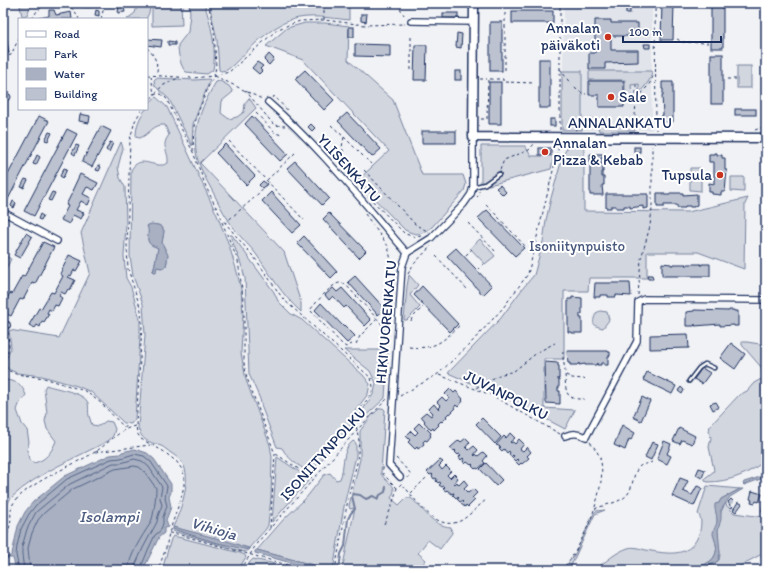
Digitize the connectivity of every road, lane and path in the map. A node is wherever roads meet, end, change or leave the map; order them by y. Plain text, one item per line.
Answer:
1 (46, 3) edge
2 (67, 3) edge
3 (104, 3) edge
4 (208, 3) edge
5 (324, 3) edge
6 (397, 3) edge
7 (474, 3) edge
8 (560, 3) edge
9 (655, 3) edge
10 (505, 10) dead end
11 (404, 15) dead end
12 (33, 18) edge
13 (78, 18) edge
14 (100, 18) edge
15 (324, 20) junction
16 (411, 21) joint
17 (474, 22) junction
18 (411, 37) dead end
19 (677, 39) dead end
20 (18, 40) edge
21 (708, 43) dead end
22 (148, 49) edge
23 (3, 57) edge
24 (560, 69) junction
25 (505, 70) dead end
26 (411, 72) dead end
27 (655, 74) junction
28 (150, 75) joint
29 (157, 75) junction
30 (214, 76) junction
31 (180, 77) junction
32 (479, 78) dead end
33 (488, 79) junction
34 (727, 79) dead end
35 (737, 79) dead end
36 (535, 83) dead end
37 (636, 85) dead end
38 (245, 90) junction
39 (154, 94) junction
40 (586, 94) dead end
41 (636, 101) junction
42 (148, 102) edge
43 (268, 102) junction
44 (260, 109) junction
45 (141, 110) edge
46 (289, 112) dead end
47 (256, 113) dead end
48 (594, 116) dead end
49 (635, 116) dead end
50 (478, 119) dead end
51 (332, 125) dead end
52 (766, 126) edge
53 (288, 127) dead end
54 (575, 130) dead end
55 (754, 131) dead end
56 (282, 135) dead end
57 (344, 137) junction
58 (473, 137) junction
59 (560, 137) junction
60 (766, 138) edge
61 (654, 140) junction
62 (229, 141) dead end
63 (535, 143) dead end
64 (297, 151) dead end
65 (193, 152) junction
66 (345, 157) dead end
67 (371, 164) dead end
68 (364, 170) dead end
69 (499, 174) joint
70 (267, 180) junction
71 (269, 182) junction
72 (358, 185) dead end
73 (476, 186) junction
74 (474, 200) dead end
75 (486, 204) dead end
76 (3, 212) edge
77 (364, 213) dead end
78 (222, 219) junction
79 (304, 220) dead end
80 (225, 223) junction
81 (468, 223) dead end
82 (426, 234) dead end
83 (423, 236) dead end
84 (57, 241) dead end
85 (434, 243) dead end
86 (525, 246) dead end
87 (472, 250) dead end
88 (407, 253) junction
89 (497, 254) dead end
90 (466, 255) dead end
91 (436, 256) dead end
92 (484, 264) dead end
93 (479, 268) dead end
94 (408, 274) dead end
95 (395, 281) dead end
96 (468, 289) dead end
97 (766, 300) edge
98 (638, 302) junction
99 (423, 307) dead end
100 (377, 318) junction
101 (411, 321) dead end
102 (461, 324) dead end
103 (5, 326) edge
104 (386, 342) dead end
105 (555, 343) dead end
106 (352, 344) dead end
107 (356, 344) dead end
108 (409, 347) dead end
109 (564, 351) dead end
110 (714, 368) dead end
111 (438, 374) junction
112 (565, 375) junction
113 (585, 380) dead end
114 (689, 381) dead end
115 (475, 389) junction
116 (391, 398) junction
117 (584, 399) dead end
118 (387, 406) dead end
119 (136, 426) junction
120 (128, 427) junction
121 (357, 430) junction
122 (564, 436) joint
123 (586, 437) junction
124 (150, 445) junction
125 (95, 452) junction
126 (275, 454) junction
127 (394, 457) dead end
128 (652, 462) dead end
129 (383, 466) dead end
130 (428, 476) dead end
131 (400, 477) joint
132 (313, 479) junction
133 (402, 484) junction
134 (766, 486) edge
135 (397, 488) junction
136 (763, 490) dead end
137 (410, 493) junction
138 (486, 500) dead end
139 (595, 509) junction
140 (384, 524) dead end
141 (270, 528) junction
142 (170, 533) junction
143 (250, 554) junction
144 (6, 570) edge
145 (158, 570) edge
146 (241, 570) edge
147 (305, 570) edge
148 (335, 570) edge
149 (561, 570) edge

1 - 12 path
2 - 13 path
3 - 14 path
4 - 30 path
5 - 15 path
6 - 11 path
7 - 17 street, HIKIVUORENKATU
8 - 24 path, ISONIITYNPOLKU
9 - 27 path
10 - 25 path
15 - 16 path
15 - 30 path
16 - 17 street
17 - 58 street, HIKIVUORENKATU
18 - 26 path
19 - 21 path
20 - 23 path
22 - 29 path
24 - 40 path
24 - 59 path, ISONIITYNPOLKU
27 - 41 path
27 - 61 path
28 - 29 path
28 - 39 path
29 - 31 path
30 - 31 path
30 - 38 path
30 - 65 path
31 - 39 path
32 - 33 path
33 - 36 path
33 - 50 path
34 - 35 path
37 - 41 path
38 - 43 path
38 - 44 path
39 - 42 path
39 - 65 path
41 - 49 path
43 - 44 path
43 - 46 path
43 - 88 street, YLISENKATU
44 - 53 path
45 - 119 path
47 - 56 path
48 - 54 path
51 - 57 path
52 - 55 path
57 - 66 path
57 - 67 path
58 - 59 street, ANNALANKATU
58 - 73 street, HIKIVUORENKATU
59 - 61 street, ANNALANKATU
59 - 111 path, ISONIITYNPOLKU
60 - 61 street, ANNALANKATU
61 - 98 path
62 - 70 path
63 - 69 path
64 - 70 path
65 - 78 path
68 - 82 path
69 - 73 lane
70 - 71 path
71 - 79 path
71 - 80 path
72 - 83 path
73 - 74 path
73 - 88 street, HIKIVUORENKATU
75 - 86 path
76 - 84 street
77 - 95 path
78 - 80 path
78 - 126 path
80 - 121 path
81 - 89 path
85 - 94 path
87 - 90 path
88 - 116 street, HIKIVUORENKATU
91 - 96 path
92 - 93 path
97 - 98 street
98 - 123 street
99 - 101 path
100 - 104 path
100 - 106 path
100 - 107 path
102 - 108 path
103 - 120 path
105 - 115 path
109 - 112 path
110 - 114 lane
111 - 115 path, JUVANPOLKU
111 - 116 path, ISONIITYNPOLKU
112 - 113 path
112 - 117 path
115 - 122 path, JUVANPOLKU
116 - 118 path
116 - 121 path, ISONIITYNPOLKU
116 - 131 street, HIKIVUORENKATU
119 - 120 path
119 - 124 path
120 - 125 path
121 - 132 path, ISONIITYNPOLKU
121 - 148 path
122 - 123 street
123 - 139 path
124 - 125 path
124 - 142 path
125 - 144 path
126 - 132 path
126 - 141 path
127 - 133 path
128 - 139 path
129 - 135 path
130 - 137 path
131 - 133 path
132 - 141 path, ISONIITYNPOLKU
133 - 135 path
133 - 137 path
134 - 136 path
135 - 140 path
137 - 138 path
139 - 149 path
141 - 143 path, ISONIITYNPOLKU
142 - 143 path
142 - 145 path
143 - 146 path, ISONIITYNPOLKU
143 - 147 path

